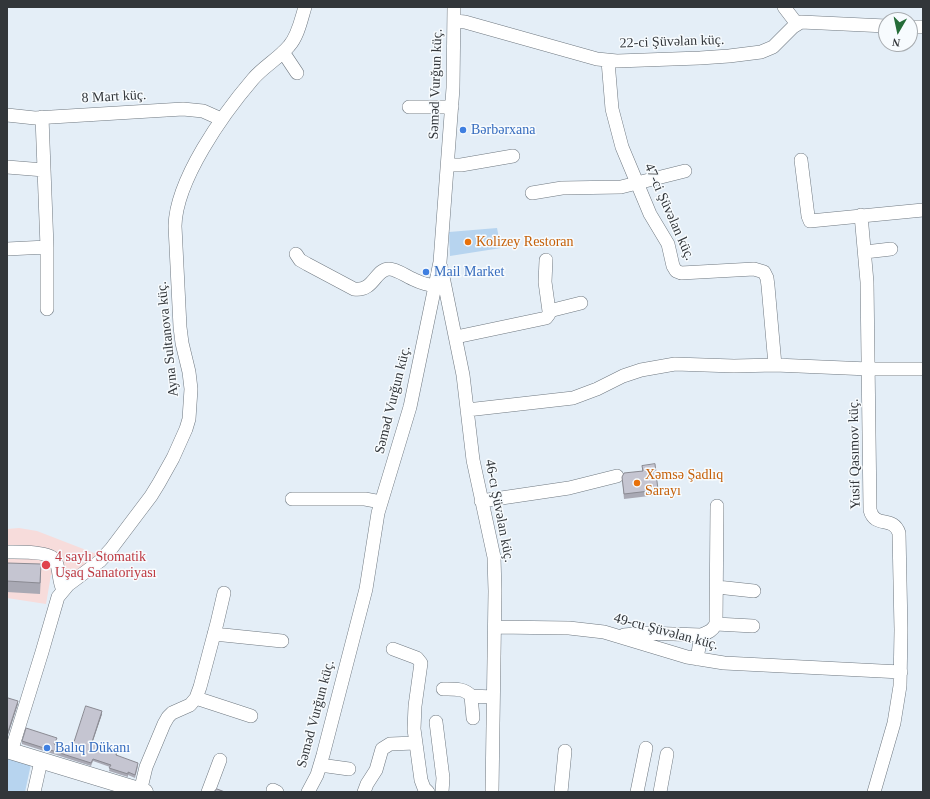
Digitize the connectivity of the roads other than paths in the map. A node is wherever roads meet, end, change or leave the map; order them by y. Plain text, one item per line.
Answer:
1 (305, 7) edge
2 (454, 7) edge
3 (784, 7) edge
4 (454, 21) junction
5 (797, 24) junction
6 (878, 26) edge
7 (284, 52) junction
8 (608, 61) junction
9 (297, 73) dead end
10 (409, 107) dead end
11 (452, 107) junction
12 (7, 115) edge
13 (42, 117) junction
14 (221, 119) junction
15 (513, 156) dead end
16 (801, 160) dead end
17 (448, 165) junction
18 (7, 167) edge
19 (44, 170) junction
20 (685, 171) dead end
21 (638, 183) junction
22 (532, 194) dead end
23 (923, 210) edge
24 (861, 215) junction
25 (47, 247) junction
26 (7, 249) edge
27 (891, 249) dead end
28 (865, 252) junction
29 (296, 254) dead end
30 (546, 260) dead end
31 (440, 262) junction
32 (436, 286) junction
33 (581, 303) dead end
34 (432, 304) junction
35 (450, 304) junction
36 (47, 309) dead end
37 (550, 311) junction
38 (456, 337) junction
39 (775, 365) junction
40 (869, 369) junction
41 (923, 369) edge
42 (467, 410) junction
43 (618, 476) dead end
44 (292, 498) dead end
45 (482, 501) junction
46 (381, 502) junction
47 (717, 506) dead end
48 (7, 552) edge
49 (717, 587) junction
50 (63, 590) junction
51 (754, 591) dead end
52 (224, 593) dead end
53 (716, 624) junction
54 (752, 626) dead end
55 (495, 627) junction
56 (214, 634) junction
57 (701, 634) junction
58 (618, 635) junction
59 (282, 641) dead end
60 (393, 649) dead end
61 (697, 659) junction
62 (901, 672) junction
63 (444, 689) dead end
64 (471, 696) junction
65 (493, 697) junction
66 (196, 698) junction
67 (251, 716) dead end
68 (473, 718) dead end
69 (436, 722) dead end
70 (415, 743) junction
71 (646, 748) dead end
72 (9, 751) edge
73 (565, 751) dead end
74 (667, 754) dead end
75 (220, 760) dead end
76 (41, 761) junction
77 (320, 765) junction
78 (349, 769) dead end
79 (34, 792) edge
80 (142, 792) edge
81 (208, 792) edge
82 (308, 792) edge
83 (364, 792) edge
84 (428, 792) edge
85 (442, 792) edge
86 (492, 792) edge
87 (561, 792) edge
88 (637, 792) edge
89 (660, 792) edge
90 (874, 792) edge

1 - 7 street, Ayna Sultanova küç.
2 - 4 street, Səməd Vurğun küç.
3 - 5 street
4 - 8 street, 22-ci Şüvəlan küç.
4 - 11 street, Səməd Vurğun küç.
5 - 6 street
5 - 8 street, 22-ci Şüvəlan küç.
7 - 9 street
7 - 14 street, Ayna Sultanova küç.
8 - 21 street, 47-ci Şüvəlan küç.
10 - 11 street
11 - 17 street, Səməd Vurğun küç.
12 - 13 street, 8 Mart küç.
13 - 14 street, 8 Mart küç.
13 - 19 street
14 - 50 street, Ayna Sultanova küç.
15 - 17 street
16 - 24 street
17 - 31 street, Səməd Vurğun küç.
18 - 19 street
19 - 25 street
20 - 21 street
21 - 22 street
21 - 39 street, 47-ci Şüvəlan küç.
23 - 24 street
24 - 28 street, Yusif Qasımov küç.
25 - 26 street
25 - 36 street
27 - 28 street
28 - 40 street, Yusif Qasımov küç.
29 - 32 street
30 - 37 street
31 - 32 street, Səməd Vurğun küç.
31 - 35 street, 46-cı Şüvəlan küç.
32 - 34 street, Səməd Vurğun küç.
33 - 37 street
34 - 35 street
34 - 46 street, Səməd Vurğun küç.
35 - 38 street, 46-cı Şüvəlan küç.
37 - 38 street
38 - 42 street, 46-cı Şüvəlan küç.
39 - 40 street
39 - 42 street
40 - 41 street
40 - 62 street, Yusif Qasımov küç.
42 - 45 street, 46-cı Şüvəlan küç.
43 - 45 street
44 - 46 street
45 - 55 street, 46-cı Şüvəlan küç.
46 - 77 street, Səməd Vurğun küç.
47 - 49 street
48 - 50 street
49 - 51 street
49 - 53 street
50 - 72 street, Ayna Sultanova küç.
52 - 56 street
53 - 54 street
53 - 57 street
55 - 58 street, 49-cu Şüvəlan küç.
55 - 65 street, 46-cı Şüvəlan küç.
56 - 59 street
56 - 66 street
57 - 58 street
57 - 61 street
58 - 61 street, 49-cu Şüvəlan küç.
60 - 70 street
61 - 62 street, 49-cu Şüvəlan küç.
62 - 90 street, Yusif Qasımov küç.
63 - 64 street
64 - 65 street
64 - 68 street
65 - 86 street, 46-cı Şüvəlan küç.
66 - 67 street
66 - 80 street
69 - 85 street
70 - 83 street
70 - 84 street
71 - 88 street
72 - 76 main road
73 - 87 street
74 - 89 street
75 - 81 street
76 - 79 street
76 - 80 main road
77 - 78 street
77 - 82 street, Səməd Vurğun küç.

